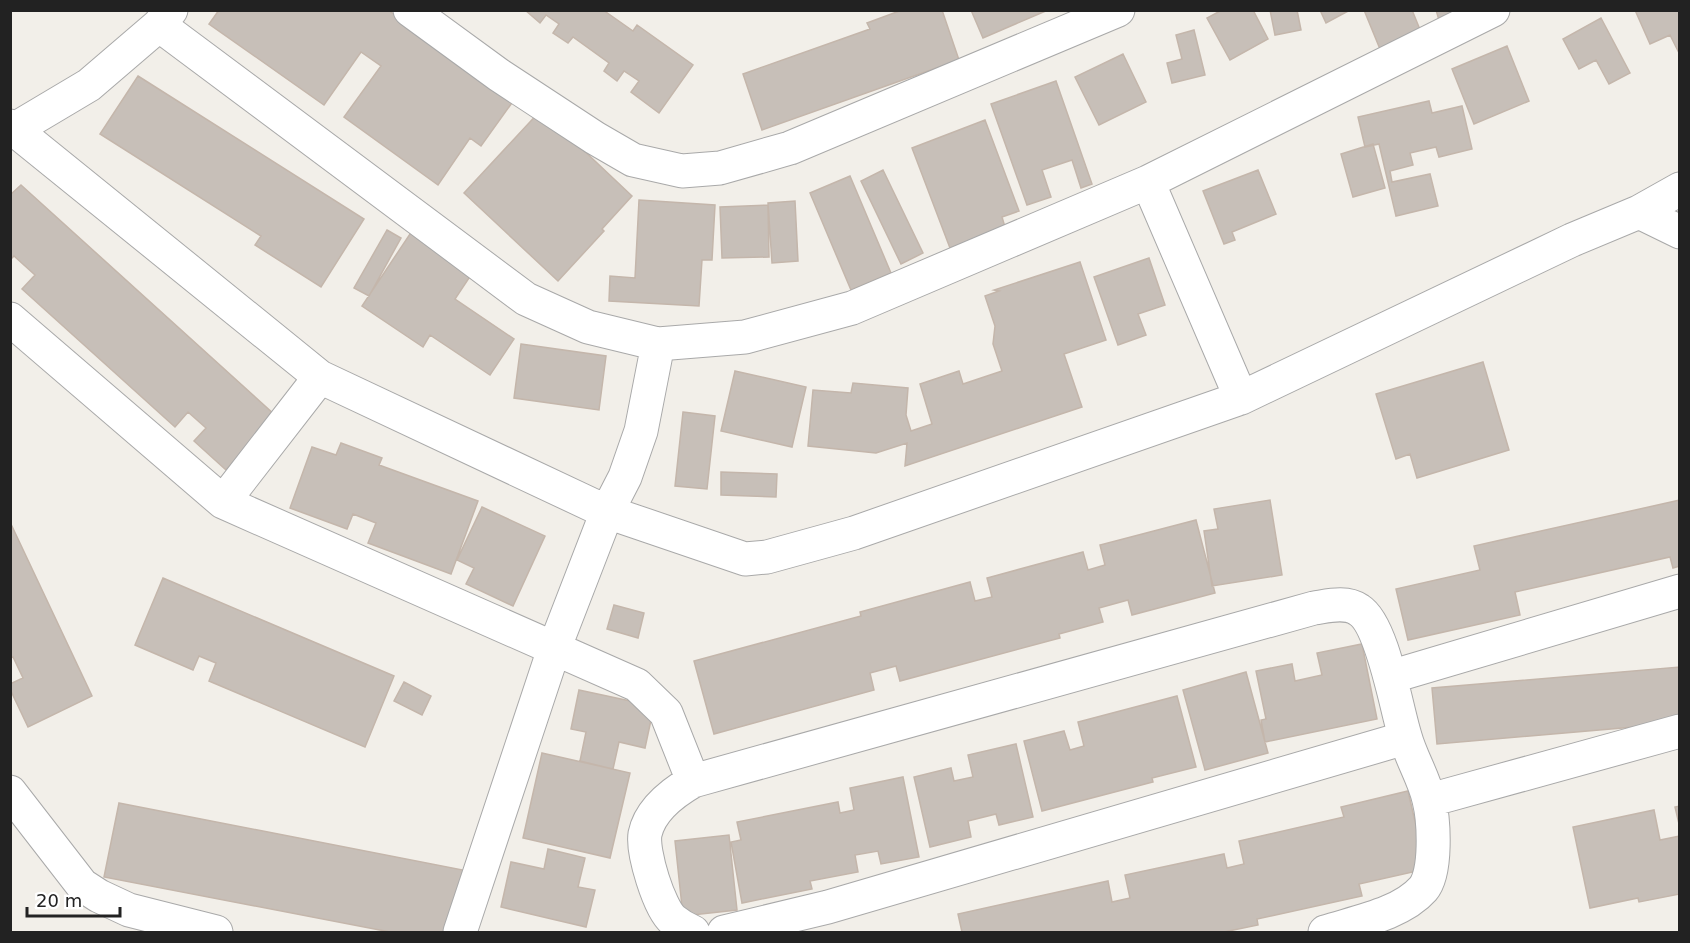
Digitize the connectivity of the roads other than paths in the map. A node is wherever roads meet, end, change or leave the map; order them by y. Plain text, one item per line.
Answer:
1 (410, 10) edge
2 (1118, 10) edge
3 (1493, 10) edge
4 (165, 18) edge
5 (12, 129) edge
6 (1148, 182) junction
7 (1680, 189) edge
8 (1666, 224) edge
9 (10, 319) edge
10 (658, 344) junction
11 (320, 377) junction
12 (1241, 398) junction
13 (223, 502) junction
14 (607, 512) junction
15 (1680, 591) edge
16 (554, 649) junction
17 (1390, 677) junction
18 (1680, 731) edge
19 (1405, 738) junction
20 (693, 781) junction
21 (10, 792) edge
22 (1430, 800) junction
23 (216, 933) edge
24 (460, 933) edge
25 (693, 933) edge
26 (724, 933) edge
27 (1325, 933) edge

1 - 2 street
3 - 6 street
4 - 5 street
4 - 10 street
5 - 11 street
6 - 10 street
6 - 12 street
7 - 8 street
8 - 12 street
9 - 13 street
10 - 14 street
11 - 13 street
11 - 14 street
12 - 14 street
13 - 16 street
14 - 16 street
15 - 17 street
16 - 20 street
16 - 24 street
17 - 19 street
17 - 20 street
18 - 22 street
19 - 22 street
19 - 26 street
20 - 25 street
21 - 23 street
22 - 27 street

